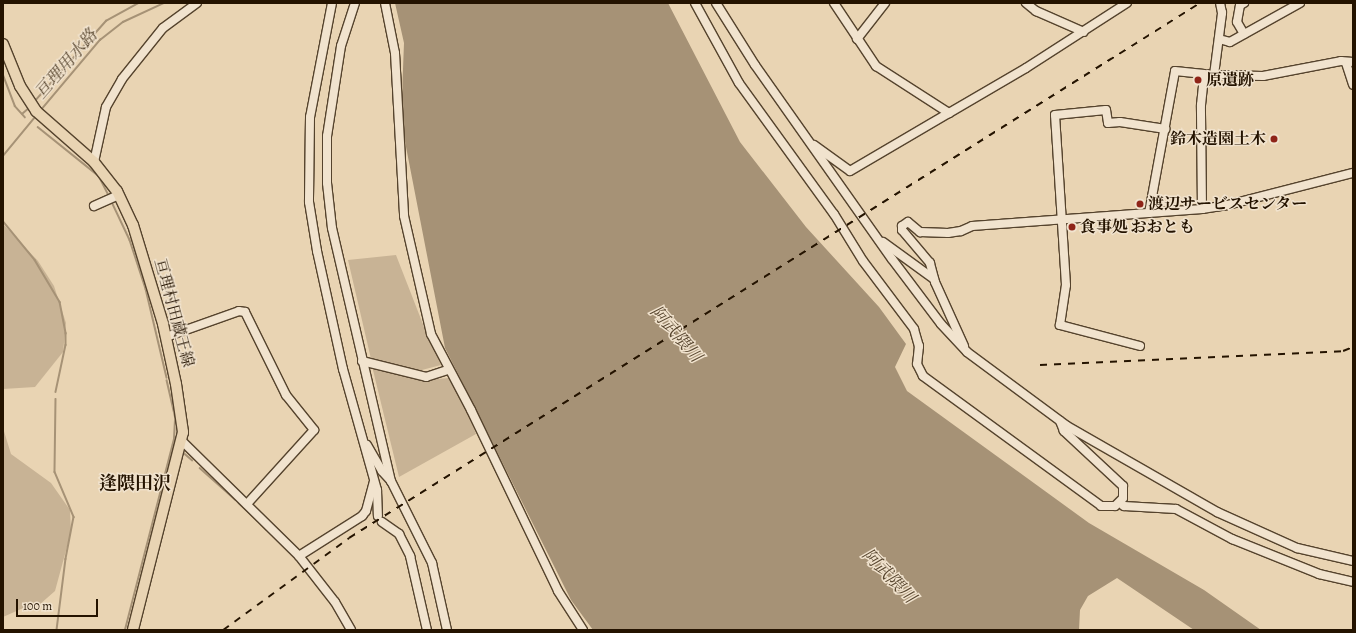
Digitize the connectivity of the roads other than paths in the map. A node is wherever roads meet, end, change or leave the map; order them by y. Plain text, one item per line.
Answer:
1 (197, 3) edge
2 (332, 3) edge
3 (349, 3) edge
4 (355, 3) edge
5 (385, 3) edge
6 (695, 3) edge
7 (716, 3) edge
8 (834, 3) edge
9 (885, 3) edge
10 (1128, 3) edge
11 (1220, 3) edge
12 (1244, 3) edge
13 (1300, 3) edge
14 (1028, 4) edge
15 (349, 19) junction
16 (1084, 32) junction
17 (1244, 34) junction
18 (857, 39) junction
19 (1219, 39) junction
20 (3, 44) edge
21 (1350, 62) edge
22 (1204, 74) junction
23 (1214, 75) junction
24 (1353, 86) edge
25 (949, 113) junction
26 (1165, 129) junction
27 (811, 144) junction
28 (94, 162) junction
29 (1353, 173) edge
30 (119, 195) junction
31 (94, 206) dead end
32 (1202, 209) junction
33 (1149, 213) junction
34 (1063, 219) junction
35 (878, 239) junction
36 (934, 279) junction
37 (166, 337) junction
38 (1140, 346) dead end
39 (967, 352) junction
40 (362, 361) junction
41 (448, 370) junction
42 (1060, 421) junction
43 (359, 432) junction
44 (182, 441) junction
45 (374, 481) junction
46 (391, 481) junction
47 (1120, 503) junction
48 (247, 504) junction
49 (299, 556) junction
50 (1353, 561) edge
51 (1353, 582) edge
52 (133, 630) edge
53 (351, 630) edge
54 (427, 630) edge
55 (447, 630) edge
56 (583, 630) edge

1 - 28 street
2 - 43 street
3 - 15 street
4 - 15 street
5 - 41 street
6 - 47 street
7 - 27 street
8 - 18 street
9 - 18 street
10 - 16 street
11 - 19 street
12 - 17 street
13 - 17 street
14 - 16 street
15 - 40 street
16 - 25 street
17 - 19 street
18 - 25 street
19 - 23 street
20 - 28 main road, 亘理村田蔵王線
21 - 23 street
21 - 24 street
22 - 23 street
22 - 26 street
22 - 32 street
25 - 27 street
26 - 33 street
26 - 34 street
27 - 35 street
28 - 30 main road, 亘理村田蔵王線
29 - 32 street
30 - 31 street
30 - 37 main road, 亘理村田蔵王線
32 - 33 street
33 - 34 street
34 - 36 street
34 - 38 street
35 - 36 street
35 - 39 street
36 - 39 street
37 - 44 main road, 亘理村田蔵王線
37 - 48 street
39 - 42 street
40 - 41 street
40 - 46 street
41 - 56 street
42 - 47 street
42 - 50 street
43 - 45 street
43 - 46 street
44 - 48 street
44 - 52 main road, 亘理村田蔵王線
45 - 49 street
45 - 54 street
46 - 55 street
47 - 51 street
48 - 49 street
49 - 53 street

